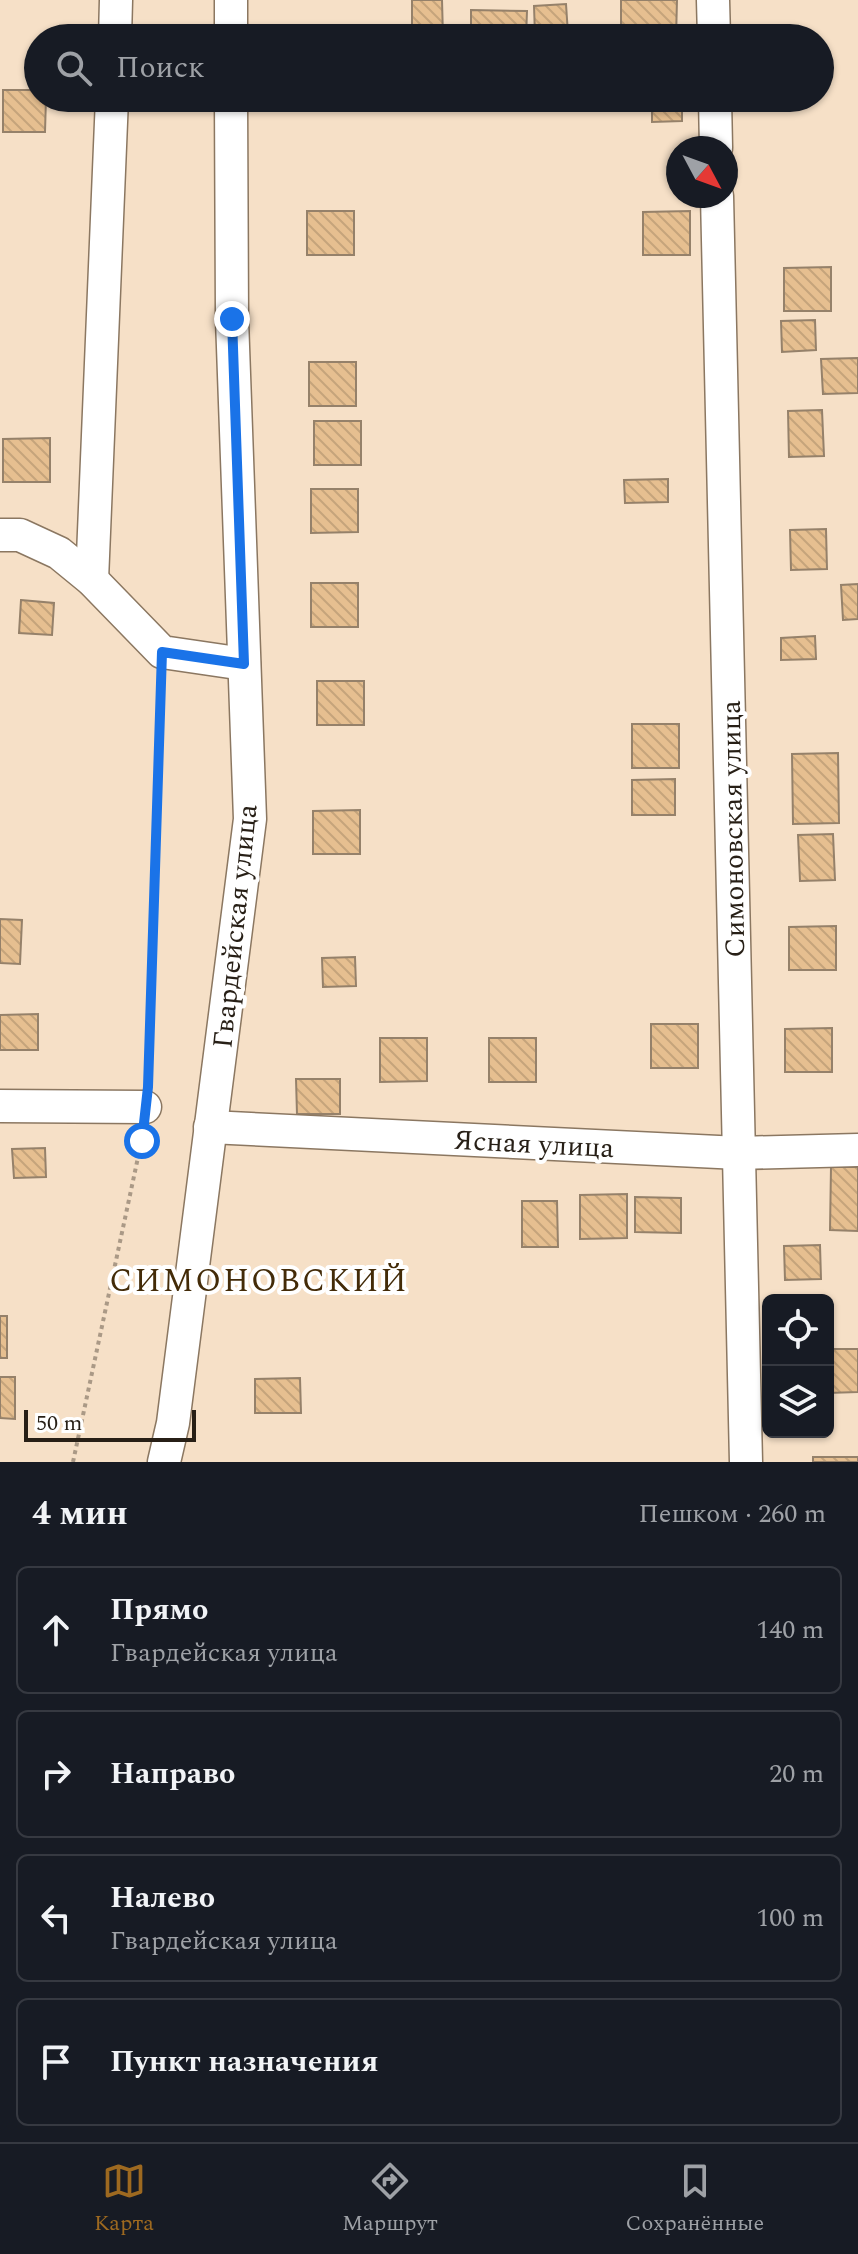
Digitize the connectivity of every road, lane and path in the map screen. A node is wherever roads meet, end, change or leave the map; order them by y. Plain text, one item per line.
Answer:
1 (116, 0) edge
2 (231, 0) edge
3 (713, 0) edge
4 (115, 24) edge
5 (231, 24) edge
6 (714, 24) edge
7 (111, 112) edge
8 (231, 112) edge
9 (715, 112) edge
10 (716, 136) edge
11 (717, 208) edge
12 (0, 535) edge
13 (92, 580) junction
14 (162, 652) junction
15 (244, 664) junction
16 (0, 1106) edge
17 (145, 1107) junction
18 (210, 1127) junction
19 (858, 1150) edge
20 (739, 1153) junction
21 (73, 1462) edge
22 (164, 1462) edge
23 (746, 1462) edge

1 - 4 street
2 - 5 street
3 - 6 street
7 - 13 street
8 - 15 street, Гвардейская улица
9 - 10 street
11 - 20 street, Симоновская улица
12 - 13 street
13 - 14 street
14 - 15 street
14 - 17 path
15 - 18 street, Гвардейская улица
16 - 17 street
17 - 21 path
18 - 20 street, Ясная улица
18 - 22 street, Гвардейская улица
19 - 20 street, Ясная улица
20 - 23 street, Симоновская улица

